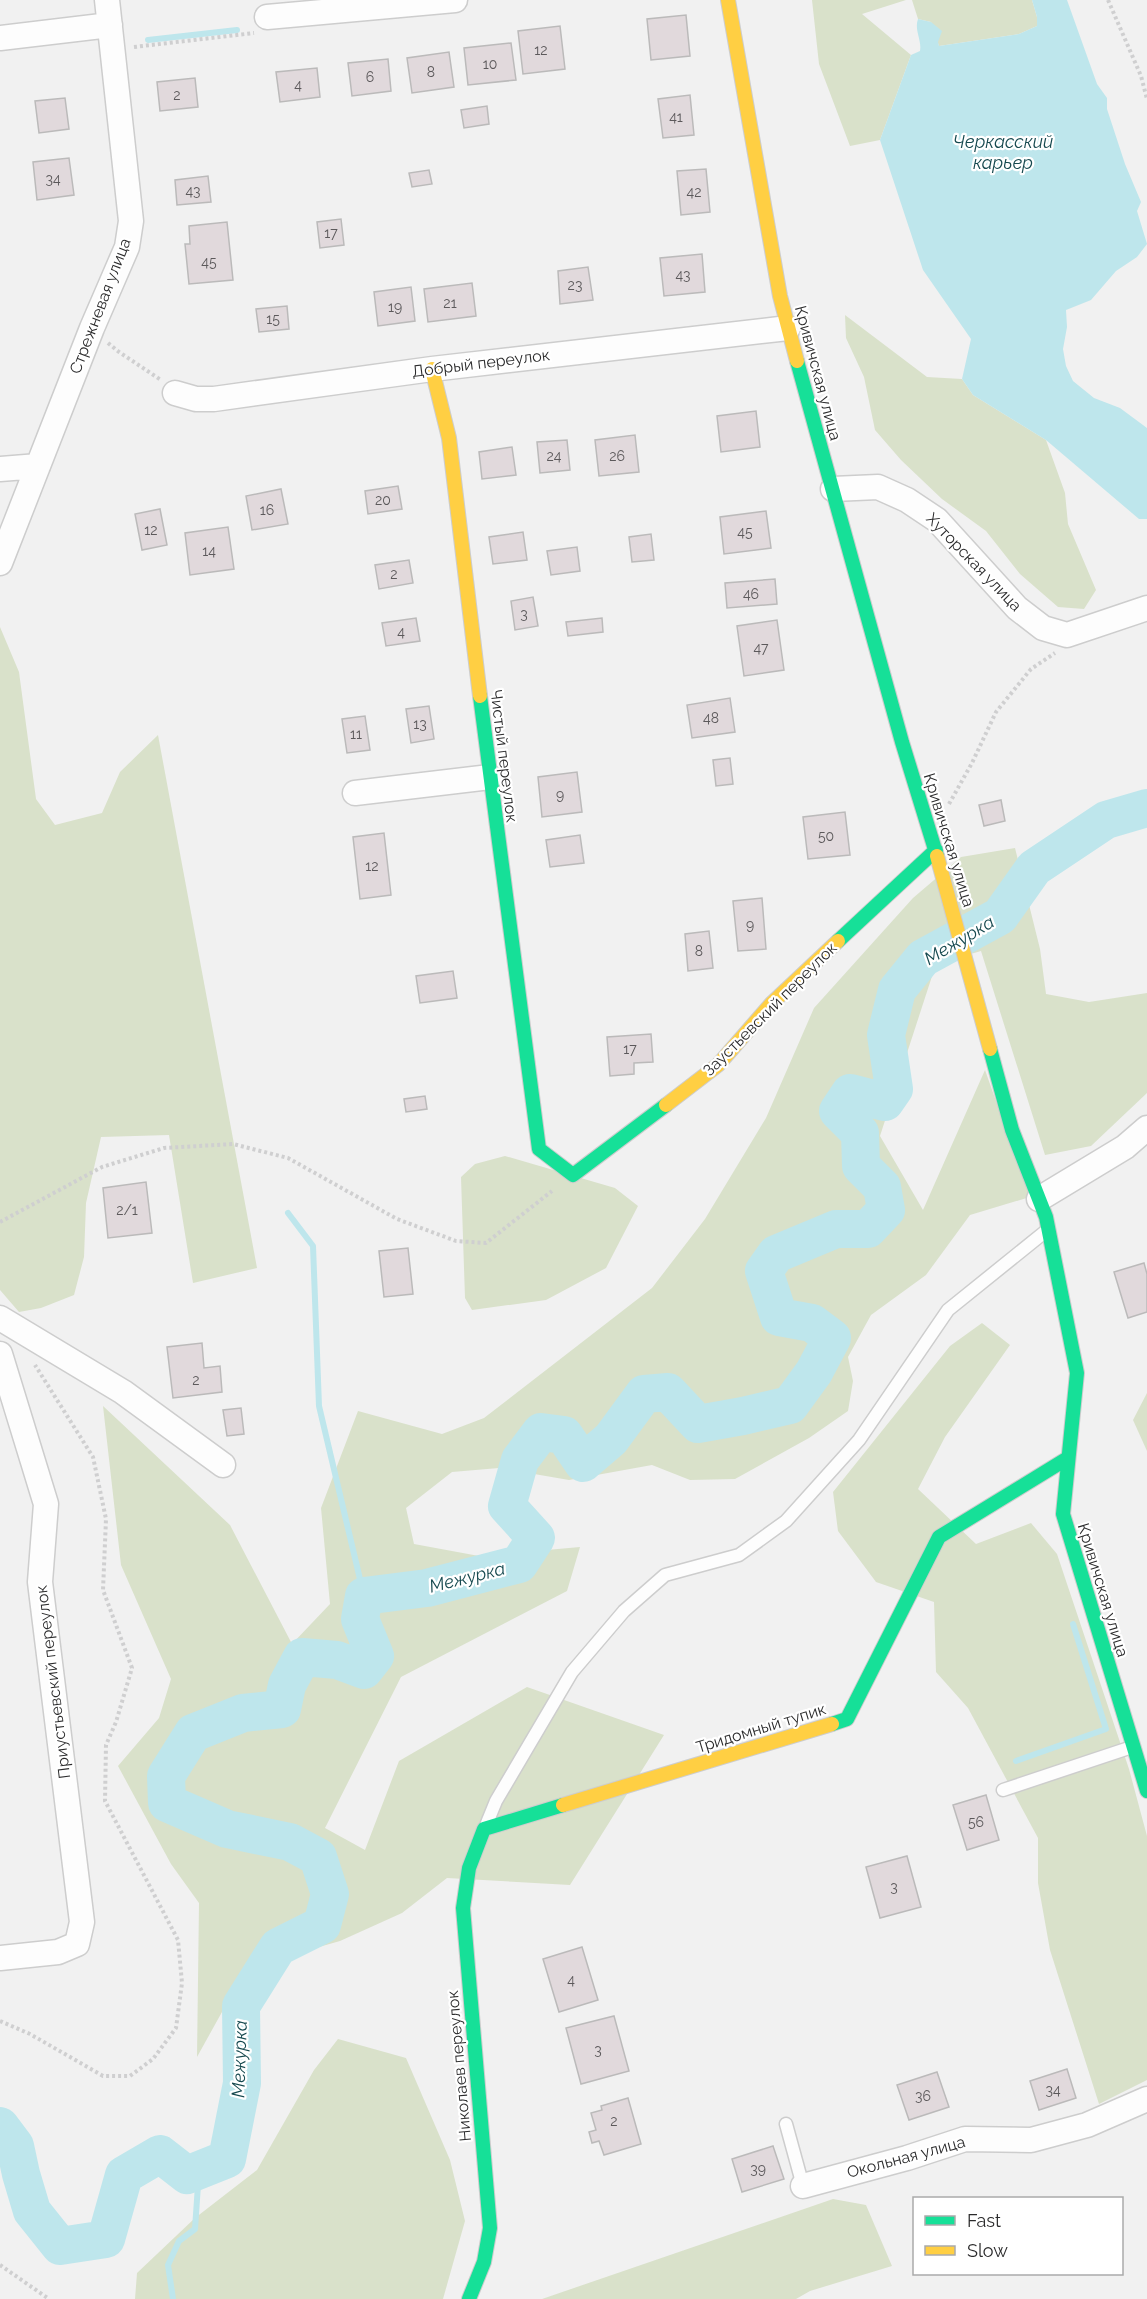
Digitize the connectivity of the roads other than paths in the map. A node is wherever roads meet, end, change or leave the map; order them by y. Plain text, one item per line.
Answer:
1 (107, 0) edge
2 (455, 0) edge
3 (728, 0) edge
4 (267, 17) road end
5 (110, 25) junction
6 (0, 38) edge
7 (788, 328) junction
8 (432, 369) junction
9 (175, 393) road end
10 (38, 466) junction
11 (0, 469) edge
12 (833, 489) junction
13 (0, 563) edge
14 (1147, 608) edge
15 (490, 777) junction
16 (355, 793) dead end
17 (936, 850) junction
18 (1147, 1128) edge
19 (573, 1176) joint
20 (1039, 1199) junction
21 (1048, 1229) junction
22 (0, 1318) edge
23 (0, 1354) edge
24 (1068, 1458) junction
25 (223, 1465) dead end
26 (1132, 1747) junction
27 (1003, 1790) dead end
28 (1147, 1791) edge
29 (484, 1830) junction
30 (0, 1958) edge
31 (1147, 2099) edge
32 (786, 2124) dead end
33 (803, 2186) joint
34 (469, 2299) edge

1 - 5 street, Стрежневая улица
2 - 4 street
3 - 7 street, Кривичская улица
5 - 6 street
5 - 10 street, Стрежневая улица
7 - 8 street, Добрый переулок
7 - 12 street, Кривичская улица
8 - 9 street, Добрый переулок
8 - 15 street, Чистый переулок
10 - 11 street
10 - 13 street, Стрежневая улица
12 - 14 street, Хуторская улица
12 - 17 street, Кривичская улица
15 - 16 street
15 - 19 street, Чистый переулок
17 - 19 street, Заустьевский переулок
17 - 20 street, Кривичская улица
18 - 20 street
20 - 21 street, Кривичская улица
21 - 24 street, Кривичская улица
21 - 29 lane
22 - 25 street
23 - 30 street, Приустьевский переулок
24 - 26 street, Кривичская улица
24 - 29 street, Тридомный тупик
26 - 27 lane
26 - 28 street, Кривичская улица
29 - 34 street, Николаев переулок
31 - 33 street, Окольная улица
32 - 33 lane

